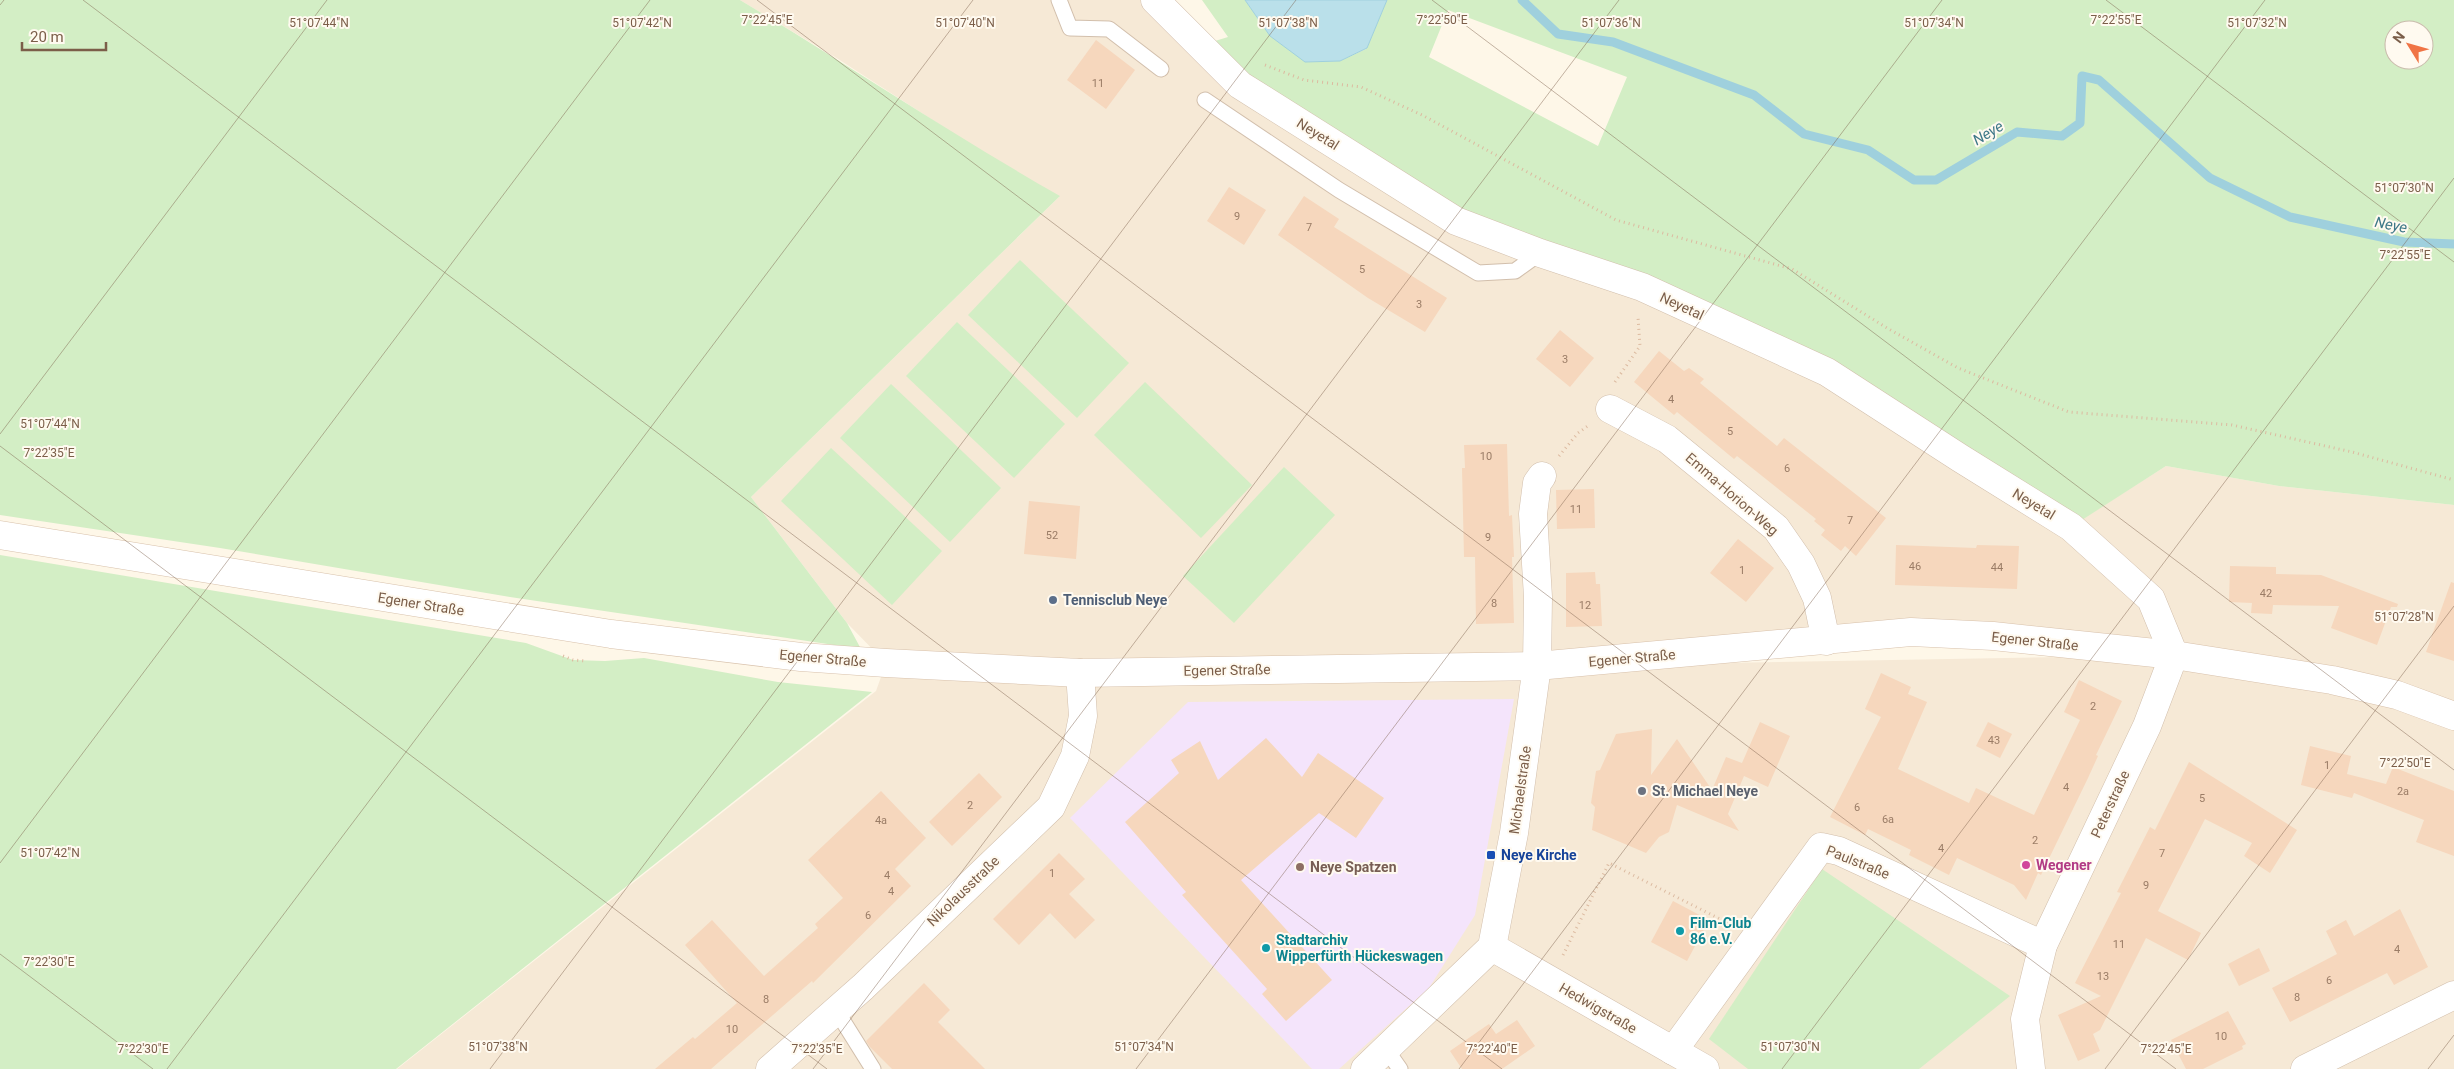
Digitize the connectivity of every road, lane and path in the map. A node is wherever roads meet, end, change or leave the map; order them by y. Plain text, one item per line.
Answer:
1 (1059, 0) edge
2 (1155, 0) edge
3 (1261, 64) dead end
4 (1161, 69) dead end
5 (1206, 100) dead end
6 (1540, 253) junction
7 (1637, 313) dead end
8 (1615, 379) dead end
9 (1610, 409) dead end
10 (1542, 476) dead end
11 (2454, 480) edge
12 (0, 535) edge
13 (1826, 641) junction
14 (2174, 655) junction
15 (1537, 666) junction
16 (1080, 672) junction
17 (2454, 716) edge
18 (1756, 938) junction
19 (2043, 945) junction
20 (1492, 947) junction
21 (1550, 981) junction
22 (2454, 995) edge
23 (836, 1010) junction
24 (1673, 1051) junction
25 (1393, 1059) edge
26 (781, 1065) edge
27 (873, 1069) edge
28 (1365, 1069) edge
29 (1705, 1069) edge
30 (2031, 1069) edge
31 (2305, 1069) edge

1 - 4 lane
2 - 6 street, Neyetal
3 - 11 path
5 - 6 lane
6 - 14 street, Neyetal
7 - 8 path
9 - 13 street, Emma-Horion-Weg
10 - 15 street
12 - 16 street, Egener Straße
13 - 14 street, Egener Straße
13 - 15 street, Egener Straße
14 - 17 street, Egener Straße
14 - 19 street, Peterstraße
15 - 16 street, Egener Straße
15 - 20 street, Michaelstraße
16 - 23 street, Nikolausstraße
18 - 19 street, Paulstraße
18 - 21 path
18 - 24 street, Paulstraße
19 - 30 street, Peterstraße
20 - 21 street, Hedwigstraße
20 - 25 street
21 - 24 street, Hedwigstraße
22 - 31 street
23 - 26 street, Nikolausstraße
23 - 27 lane
24 - 29 street, Hedwigstraße
25 - 28 street

